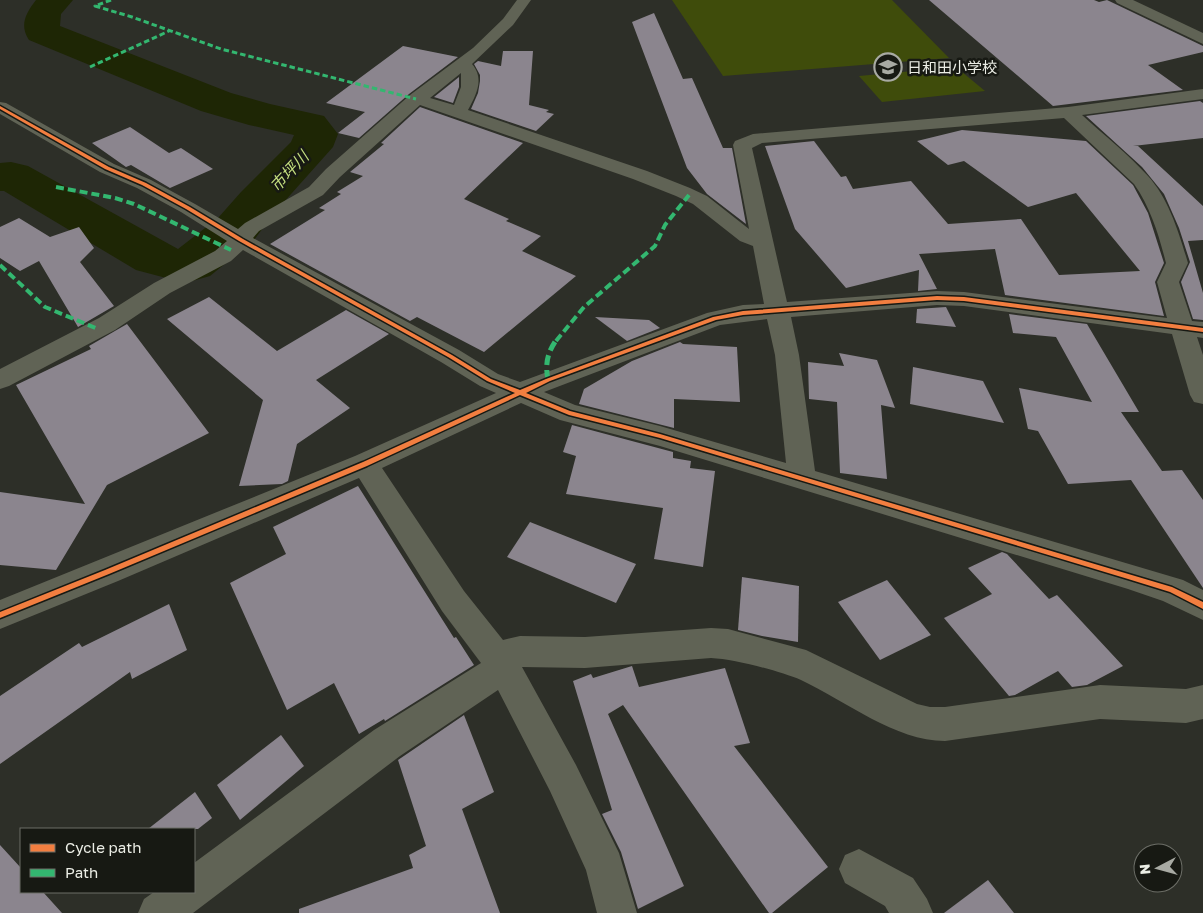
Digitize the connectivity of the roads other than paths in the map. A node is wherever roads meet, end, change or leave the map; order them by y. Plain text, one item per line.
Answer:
1 (524, 0) edge
2 (1122, 0) edge
3 (1203, 39) edge
4 (463, 64) junction
5 (1203, 94) edge
6 (416, 99) junction
7 (0, 107) edge
8 (458, 112) junction
9 (1068, 112) junction
10 (241, 240) junction
11 (763, 242) junction
12 (778, 310) junction
13 (1192, 328) edge
14 (0, 380) edge
15 (522, 393) junction
16 (1203, 395) edge
17 (365, 464) junction
18 (802, 478) junction
19 (1203, 606) edge
20 (0, 614) edge
21 (502, 663) junction
22 (1203, 702) edge
23 (858, 869) dead end
24 (195, 886) edge
25 (187, 893) edge
26 (158, 913) edge
27 (618, 913) edge
28 (913, 913) edge

1 - 4 street
2 - 3 street
4 - 6 street
4 - 8 street
5 - 9 street
6 - 8 street
6 - 10 street
7 - 10 street
8 - 11 street
9 - 11 street
9 - 13 street
10 - 14 street
10 - 15 street
11 - 12 street
12 - 13 street
12 - 15 street
12 - 18 street
13 - 16 street
15 - 17 street
15 - 18 street
17 - 20 street
17 - 21 street
18 - 19 street
21 - 22 street
21 - 24 street
21 - 27 street
23 - 28 street
25 - 26 street

